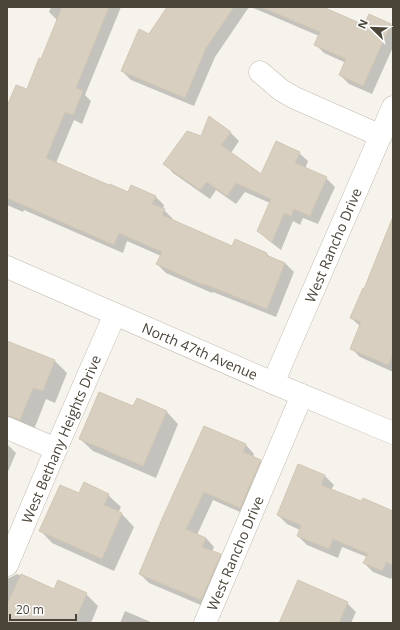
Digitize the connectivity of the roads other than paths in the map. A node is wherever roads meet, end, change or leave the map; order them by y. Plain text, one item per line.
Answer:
1 (260, 72) dead end
2 (393, 107) edge
3 (381, 136) junction
4 (7, 267) edge
5 (115, 314) junction
6 (273, 383) junction
7 (302, 395) junction
8 (7, 428) edge
9 (393, 433) edge
10 (56, 449) junction
11 (7, 565) edge
12 (206, 623) edge

1 - 3 street
2 - 3 street, West Rancho Drive
3 - 6 street, West Rancho Drive
4 - 5 street, North 47th Avenue
5 - 6 street, North 47th Avenue
5 - 10 street, West Bethany Heights Drive
6 - 7 street, North 47th Avenue
7 - 9 street, North 47th Avenue
7 - 12 street, West Rancho Drive
8 - 10 street
10 - 11 street, West Bethany Heights Drive

